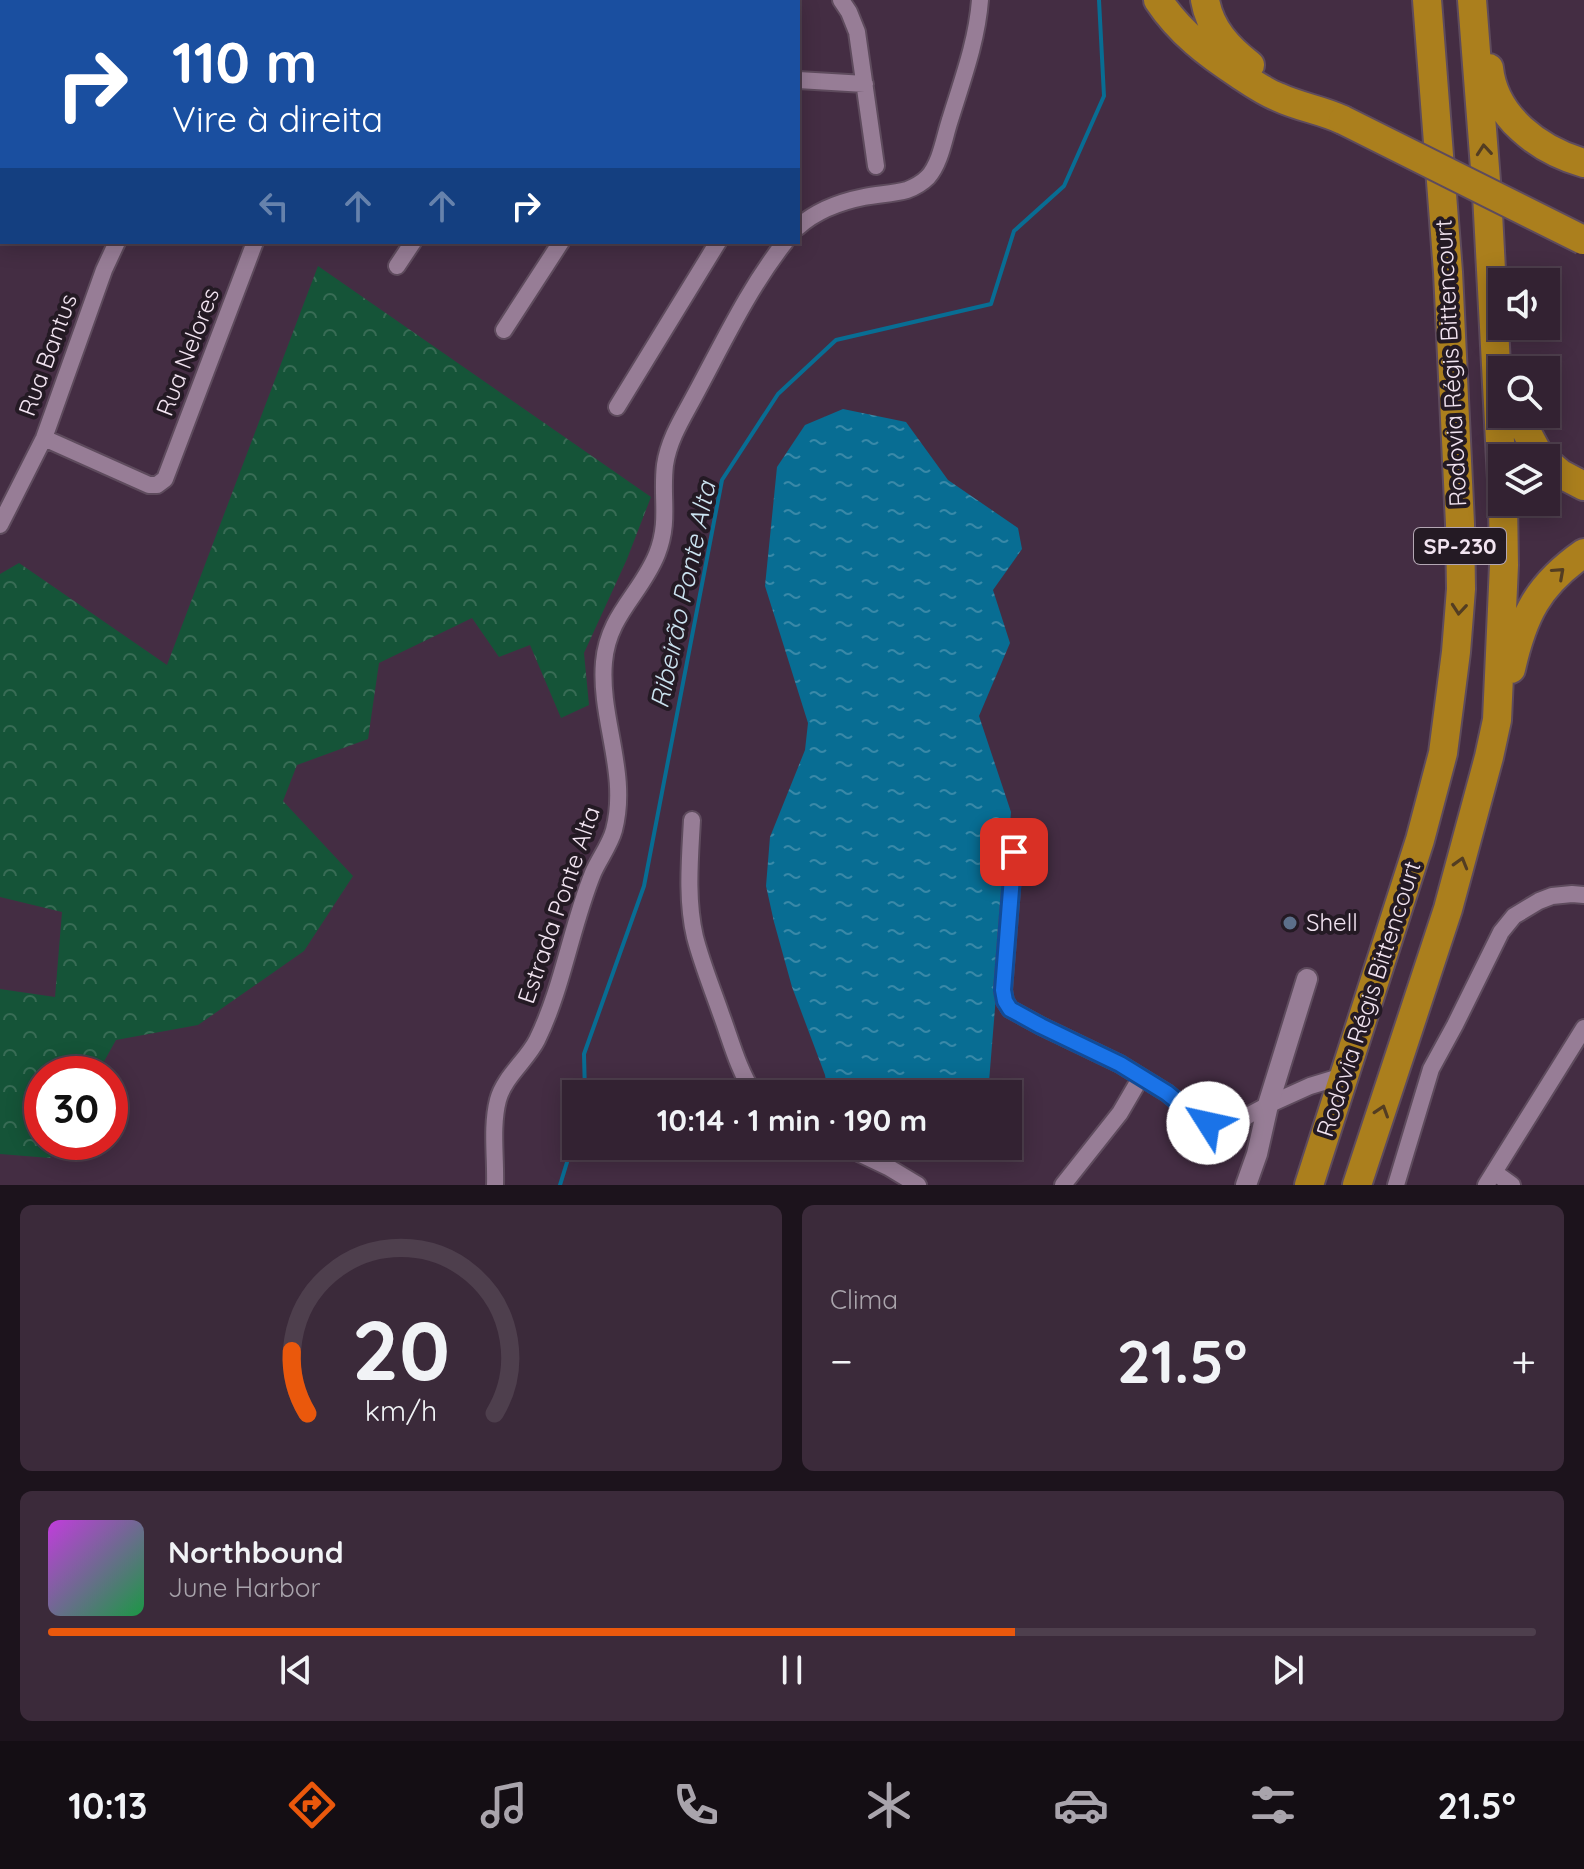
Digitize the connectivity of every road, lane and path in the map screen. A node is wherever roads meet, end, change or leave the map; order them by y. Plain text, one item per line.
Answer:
1 (841, 0) edge
2 (980, 0) edge
3 (1158, 0) edge
4 (1205, 0) edge
5 (1411, 0) edge
6 (1427, 0) edge
7 (1472, 0) edge
8 (1482, 0) edge
9 (800, 80) edge
10 (865, 84) junction
11 (1334, 116) junction
12 (1584, 163) edge
13 (876, 166) dead end
14 (1487, 194) junction
15 (800, 225) edge
16 (1443, 226) junction
17 (1583, 241) edge
18 (116, 244) edge
19 (254, 244) edge
20 (412, 244) edge
21 (560, 244) edge
22 (717, 244) edge
23 (784, 244) edge
24 (397, 266) dead end
25 (1499, 268) edge
26 (504, 330) dead end
27 (617, 407) dead end
28 (44, 438) junction
29 (1500, 444) edge
30 (1560, 473) edge
31 (1584, 486) edge
32 (1503, 516) edge
33 (0, 525) edge
34 (1584, 553) edge
35 (1497, 720) junction
36 (692, 820) dead end
37 (1014, 852) dead end
38 (1584, 895) edge
39 (1307, 979) dead end
40 (1582, 1039) edge
41 (1343, 1076) junction
42 (1141, 1077) junction
43 (745, 1080) edge
44 (1268, 1105) junction
45 (873, 1160) edge
46 (1490, 1179) edge
47 (495, 1185) edge
48 (918, 1185) edge
49 (1063, 1185) edge
50 (1246, 1185) edge
51 (1309, 1185) edge
52 (1357, 1185) edge
53 (1396, 1185) edge
54 (1512, 1185) edge

1 - 10 street
2 - 15 street
3 - 11 highway
4 - 11 highway
5 - 16 highway
6 - 16 highway, Rodovia Régis Bittencourt / SP-230
14 -> 7 highway, Rodovia Régis Bittencourt
8 - 12 highway
9 - 10 street
10 - 13 street
11 - 17 highway, bridge
14 - 25 highway
14 - 29 highway, Rodovia Régis Bittencourt
16 -> 41 highway, Rodovia Régis Bittencourt / SP-230
18 - 28 street, Rua Bantus
19 - 28 street, Rua Nelores
20 - 24 street
21 - 26 street
22 - 27 street
23 - 47 street, Estrada Ponte Alta
28 - 33 street, Rua Bantus
30 - 31 highway
32 - 35 highway, Rodovia Régis Bittencourt / SP-230
35 -> 34 highway
52 -> 35 highway, Rodovia Régis Bittencourt / SP-230
36 - 43 street
37 - 42 street
38 - 53 street
39 - 44 street
40 - 46 street
41 - 44 street
41 - 51 highway, Rodovia Régis Bittencourt / SP-230
42 - 44 street
42 - 49 street
44 - 50 street
45 - 48 street
46 - 54 street

